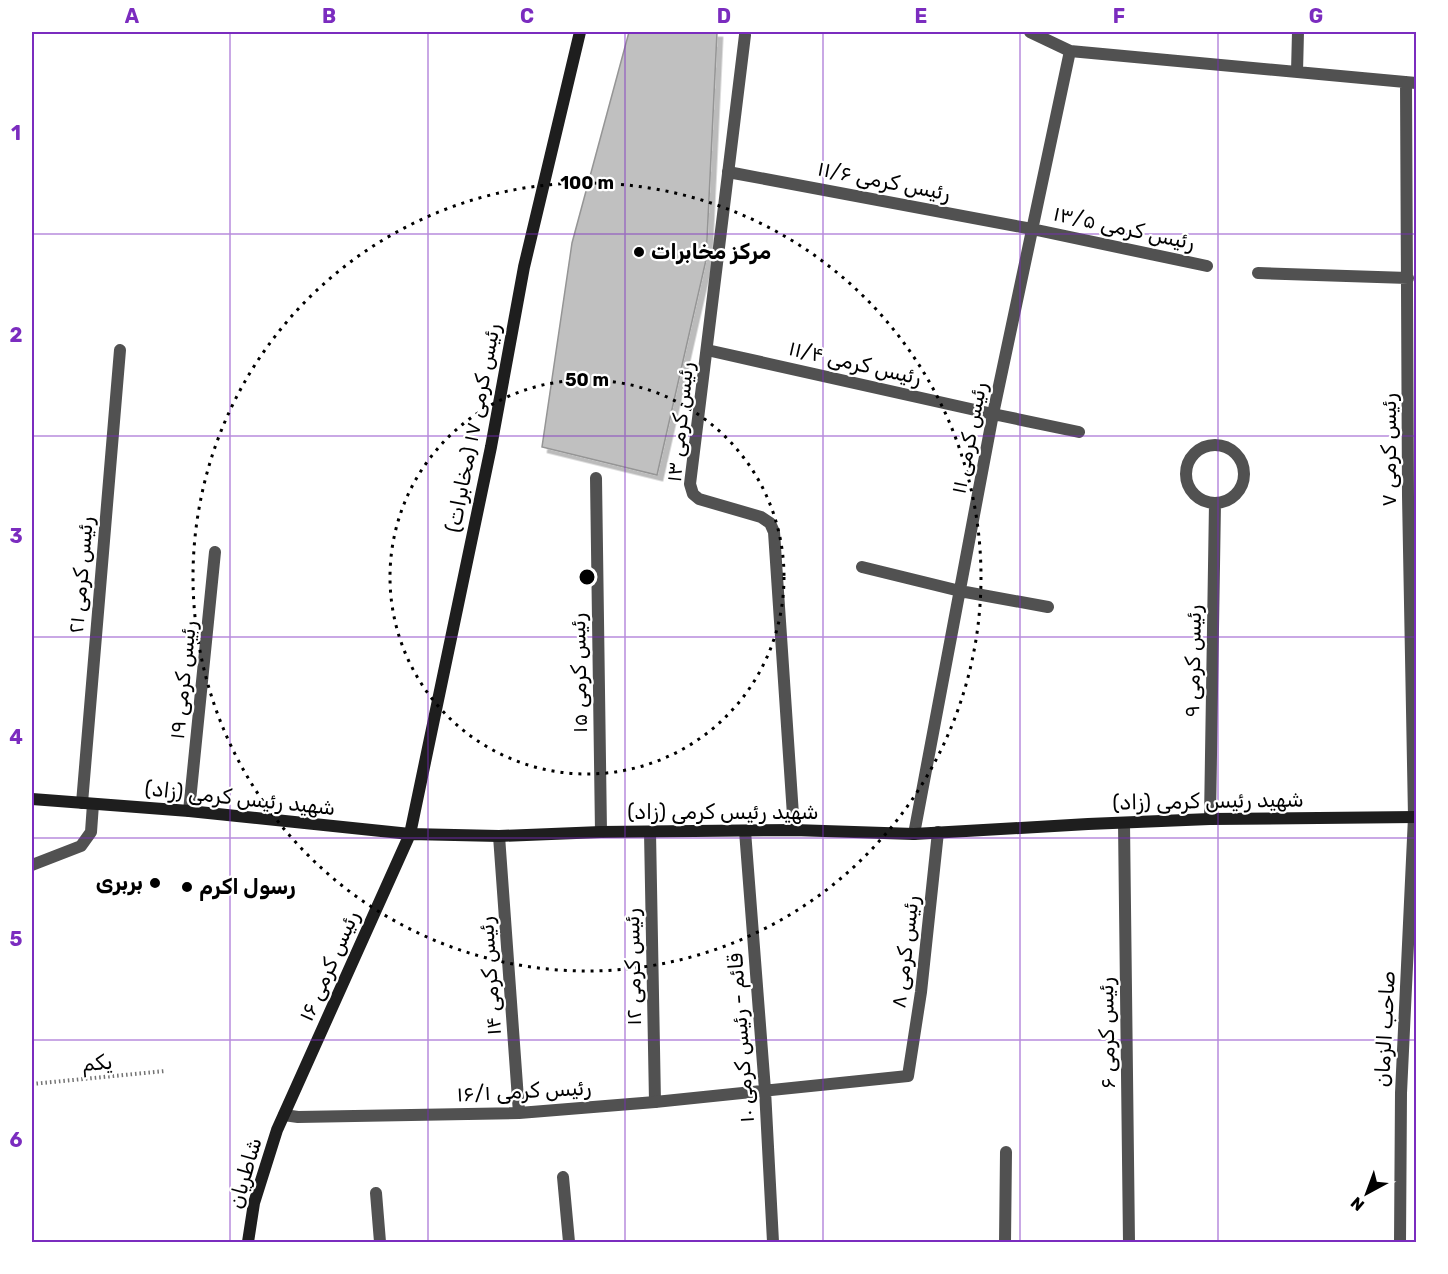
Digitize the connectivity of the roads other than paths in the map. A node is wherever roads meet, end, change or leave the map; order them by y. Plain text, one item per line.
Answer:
1 (580, 32) edge
2 (1030, 32) edge
3 (1298, 32) edge
4 (744, 35) dead end
5 (1070, 51) junction
6 (1297, 72) junction
7 (1411, 82) edge
8 (728, 172) junction
9 (1032, 229) junction
10 (1207, 266) dead end
11 (1258, 273) dead end
12 (1408, 278) junction
13 (120, 350) dead end
14 (707, 350) junction
15 (1412, 379) edge
16 (993, 414) junction
17 (1079, 432) dead end
18 (596, 478) dead end
19 (1215, 503) junction
20 (215, 552) dead end
21 (862, 567) dead end
22 (960, 591) junction
23 (1047, 606) dead end
24 (32, 799) edge
25 (87, 803) junction
26 (189, 811) junction
27 (1415, 817) edge
28 (1210, 819) junction
29 (1124, 823) junction
30 (794, 830) junction
31 (745, 831) junction
32 (601, 832) junction
33 (650, 832) junction
34 (938, 832) junction
35 (410, 834) junction
36 (914, 834) junction
37 (499, 836) junction
38 (32, 865) edge
39 (908, 1076) joint
40 (765, 1090) junction
41 (655, 1102) junction
42 (519, 1113) junction
43 (284, 1115) junction
44 (1006, 1152) dead end
45 (562, 1177) dead end
46 (376, 1193) dead end
47 (248, 1242) edge
48 (380, 1242) edge
49 (570, 1242) edge
50 (773, 1242) edge
51 (1005, 1242) edge
52 (1129, 1242) edge
53 (1400, 1242) edge

1 - 35 main road, رئیس کرمی ۱۷ (مخابرات)
2 - 5 street
3 - 6 street
4 - 8 street, رئیس کرمی ۱۳
5 - 6 street
5 - 9 street, رئیس کرمی ۱۱
6 - 7 street
7 - 12 street, رئیس کرمی ۷
8 - 9 street, رئیس کرمی ۱۱/۶
8 - 14 street, رئیس کرمی ۱۳
9 - 10 street, رئیس کرمی ۱۳/۵
9 - 16 street, رئیس کرمی ۱۱
11 - 12 street
12 - 15 street, رئیس کرمی ۷
13 - 25 street, رئیس کرمی ۲۱
14 - 16 street, رئیس کرمی ۱۱/۴
14 - 30 street, رئیس کرمی ۱۳
15 - 27 street, رئیس کرمی ۷
16 - 17 street, رئیس کرمی ۱۱/۴
16 - 22 street, رئیس کرمی ۱۱
18 - 32 street, رئیس کرمی ۱۵
19 - 19 street
19 - 28 street, رئیس کرمی ۹
20 - 26 street, رئیس کرمی ۱۹
21 - 22 street
22 - 23 street
22 - 36 street, رئیس کرمی ۱۱
24 - 25 main road, شهید رئیس کرمی (زاد)
25 - 26 main road, شهید رئیس کرمی (زاد)
25 - 38 street, رئیس کرمی ۲۱
26 - 35 main road, شهید رئیس کرمی (زاد)
27 - 28 main road, شهید رئیس کرمی (زاد)
27 - 53 street, صاحب الزمان
28 - 29 main road, شهید رئیس کرمی (زاد)
29 - 34 main road, شهید رئیس کرمی (زاد)
29 - 52 street, رئیس کرمی ۶
30 - 31 main road, شهید رئیس کرمی (زاد)
30 - 36 main road, شهید رئیس کرمی (زاد)
31 - 33 main road, شهید رئیس کرمی (زاد)
31 - 40 street, قائم - رئیس کرمی ۱۰
32 - 33 main road, شهید رئیس کرمی (زاد)
32 - 37 main road, شهید رئیس کرمی (زاد)
33 - 41 street, رئیس کرمی ۱۲
34 - 36 main road, شهید رئیس کرمی (زاد)
34 - 39 street, رئیس کرمی ۸
35 - 37 main road, شهید رئیس کرمی (زاد)
35 - 43 main road, رئیس کرمی ۱۶
37 - 42 street, رئیس کرمی ۱۴
39 - 40 street, رئیس کرمی ۱۶/۱
40 - 41 street, رئیس کرمی ۱۶/۱
40 - 50 street, قائم - رئیس کرمی ۱۰
41 - 42 street, رئیس کرمی ۱۶/۱
42 - 43 street, رئیس کرمی ۱۶/۱
43 - 47 main road, شاطریان
44 - 51 street
45 - 49 street
46 - 48 street

